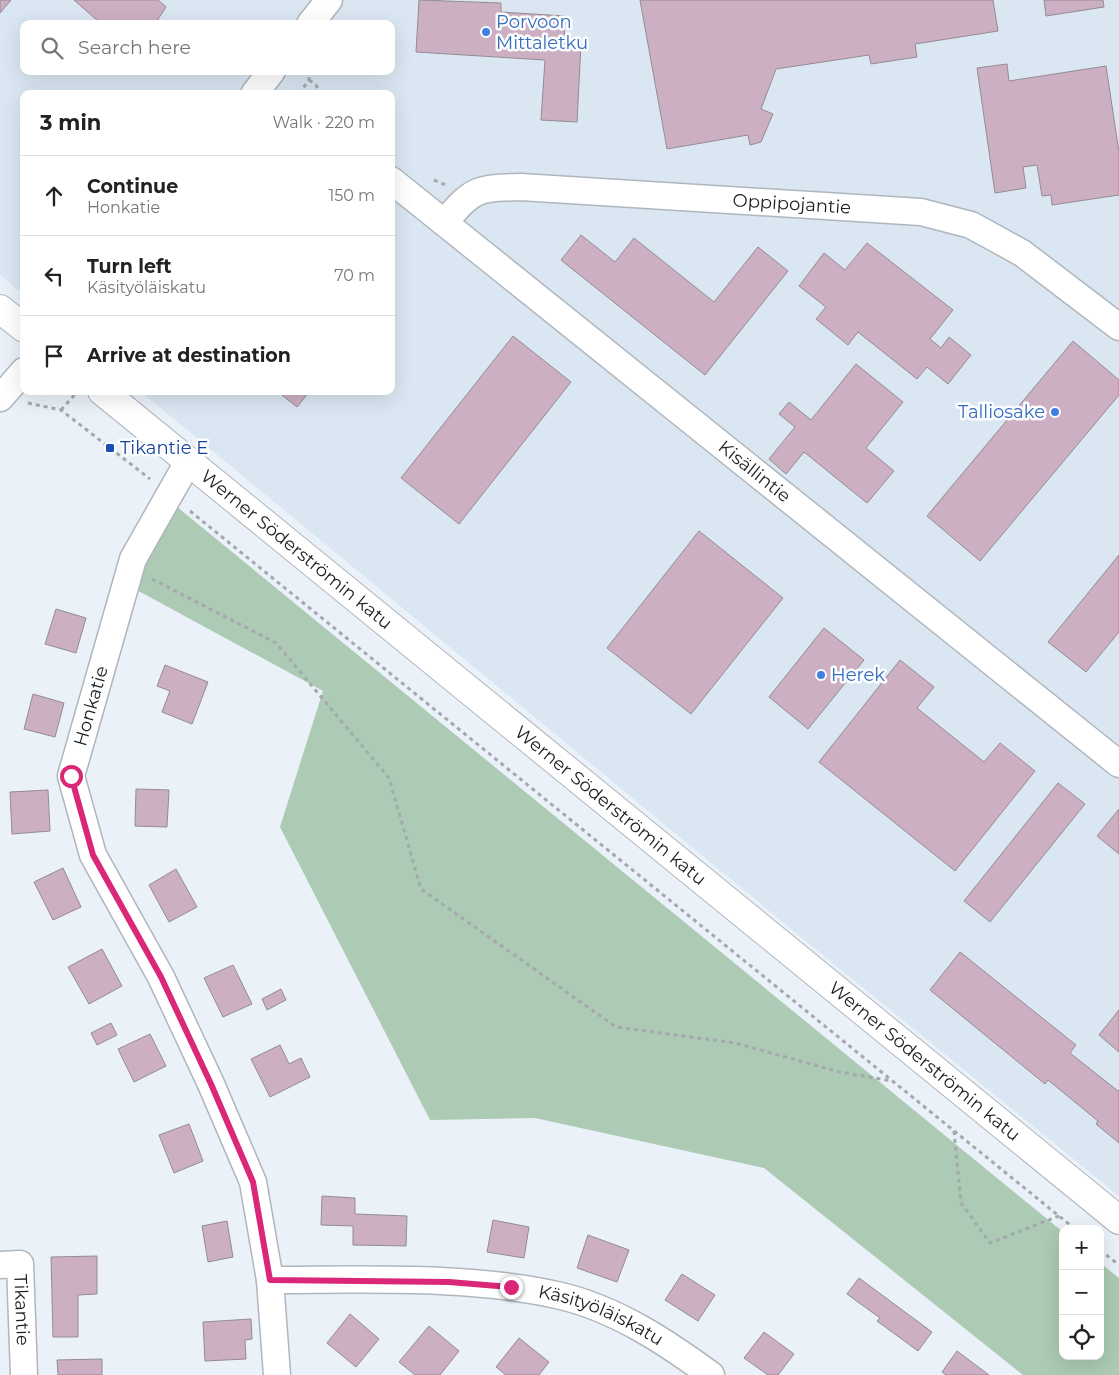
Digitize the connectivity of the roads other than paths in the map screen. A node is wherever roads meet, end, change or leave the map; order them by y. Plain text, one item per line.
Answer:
1 (329, 0) edge
2 (313, 20) edge
3 (395, 183) edge
4 (445, 222) junction
5 (0, 309) edge
6 (20, 325) edge
7 (1119, 326) edge
8 (20, 376) edge
9 (3, 395) edge
10 (107, 395) edge
11 (188, 462) junction
12 (1119, 764) edge
13 (1119, 1220) edge
14 (0, 1265) edge
15 (270, 1280) junction
16 (24, 1375) edge
17 (277, 1375) edge
18 (711, 1375) edge

1 - 2 street
3 - 4 street, Kisällintie
4 - 7 street, Oppipojantie
4 - 12 street, Kisällintie
5 - 6 street
8 - 9 street
10 - 11 street, Werner Söderströmin katu
11 - 13 street, Werner Söderströmin katu
11 - 15 street, Honkatie
14 - 16 street, Tikantie
15 - 17 street, Honkatie
15 - 18 street, Käsityöläiskatu

